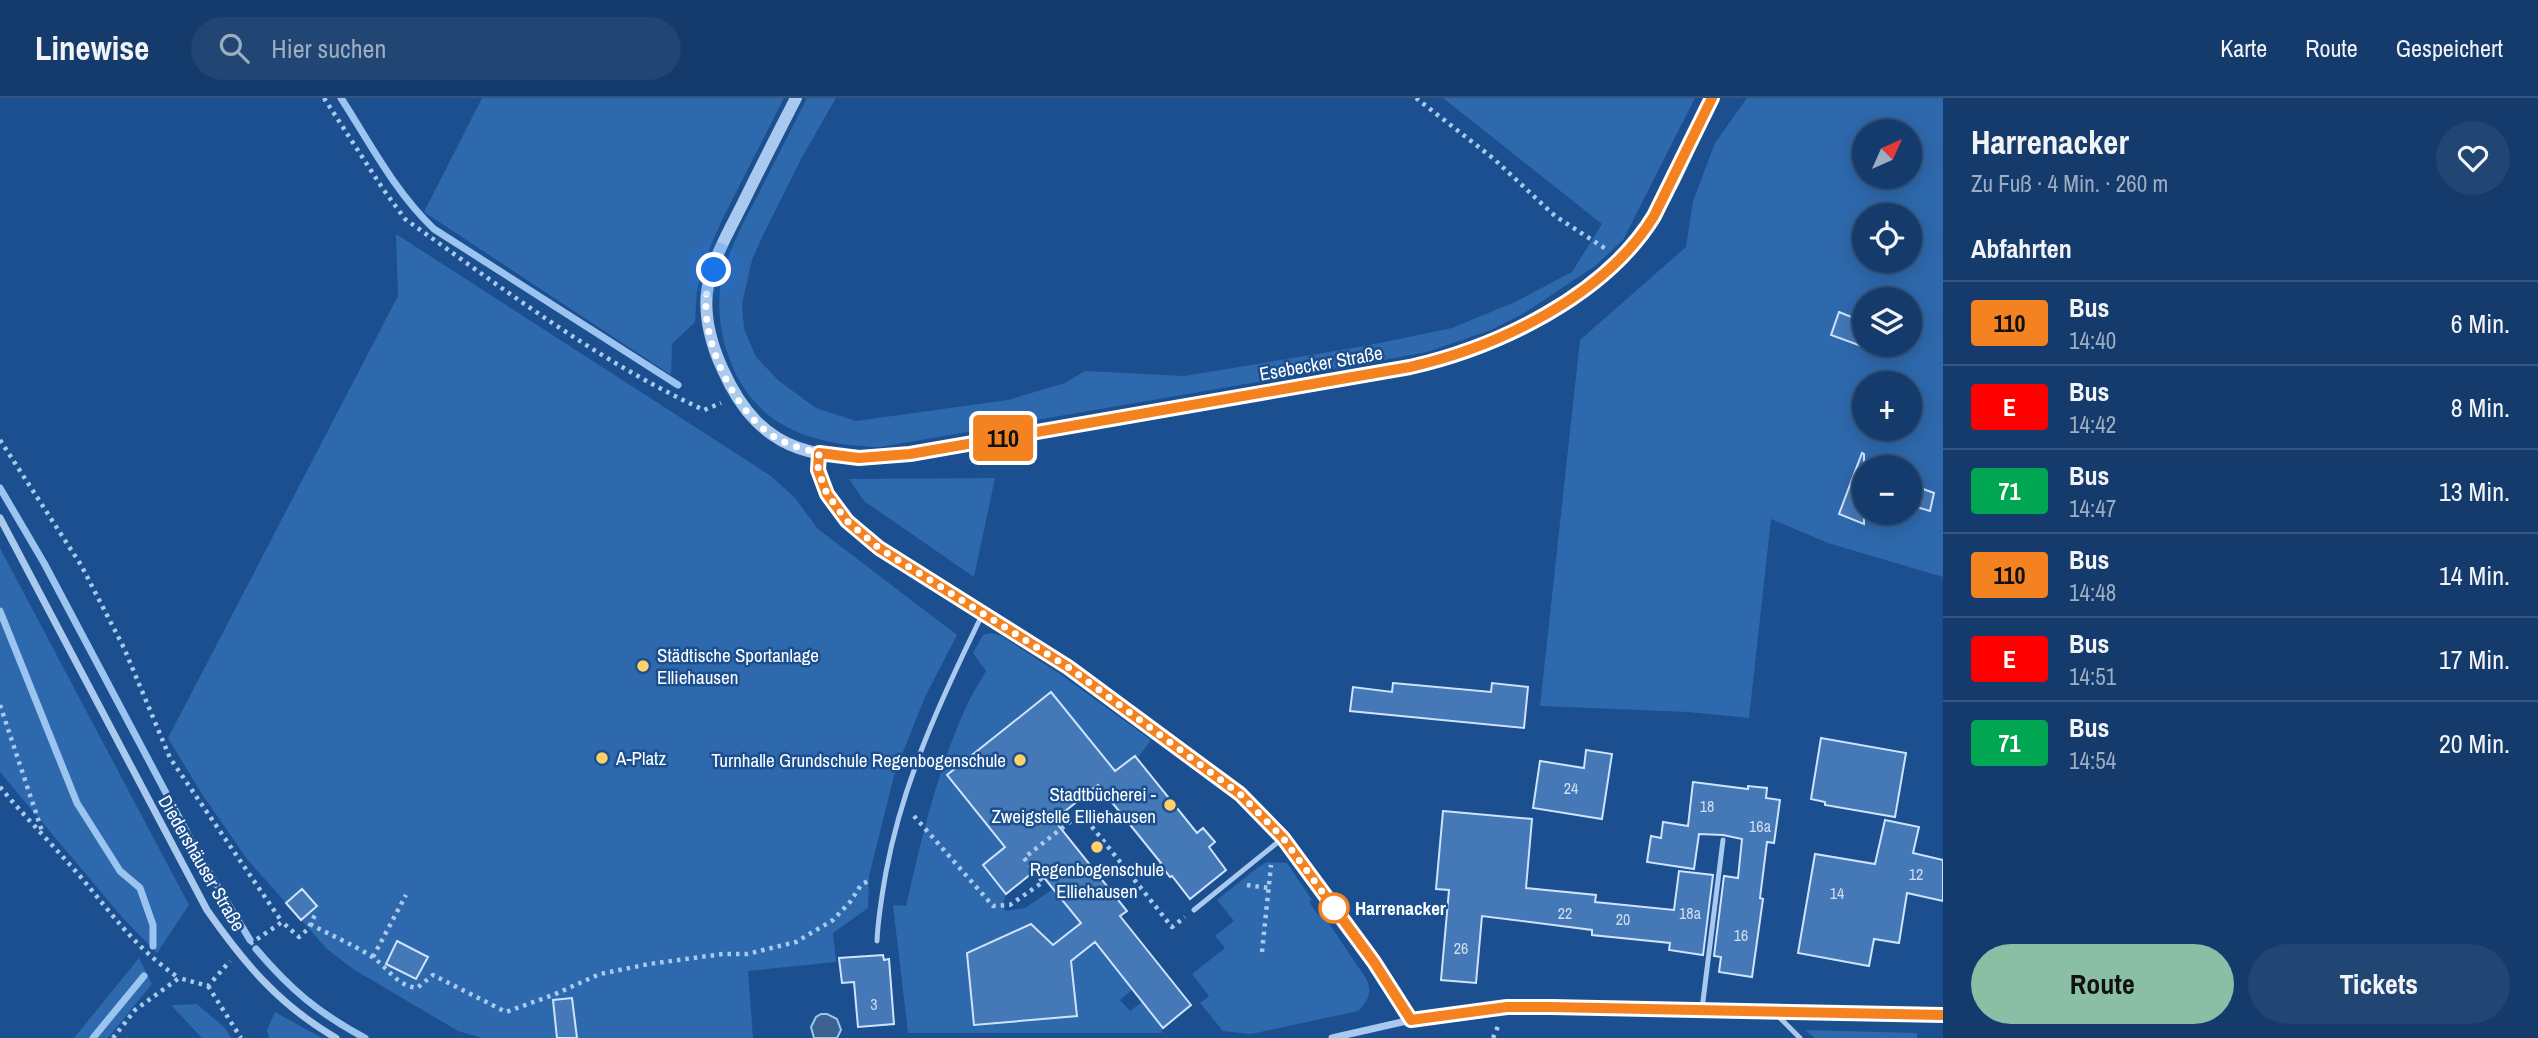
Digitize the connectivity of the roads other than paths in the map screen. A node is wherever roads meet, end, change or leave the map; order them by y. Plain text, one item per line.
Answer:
1 (796, 98) edge
2 (1712, 98) edge
3 (819, 453) junction
4 (0, 518) edge
5 (983, 613) junction
6 (1283, 838) junction
7 (1723, 840) dead end
8 (1194, 910) road end
9 (877, 941) dead end
10 (1702, 1009) junction
11 (1773, 1011) junction
12 (1943, 1015) edge
13 (1411, 1020) junction
14 (336, 1038) edge
15 (1332, 1038) edge
16 (1800, 1038) edge

1 - 3 street, Esebecker Straße
2 - 3 street, Esebecker Straße
3 - 5 street
4 - 14 street, Diedershäuser Straße
5 - 6 street
5 - 9 lane
6 - 8 lane
6 - 13 street
7 - 10 lane
10 - 11 street
10 - 13 street
11 - 12 street
11 - 16 lane
13 - 15 street

